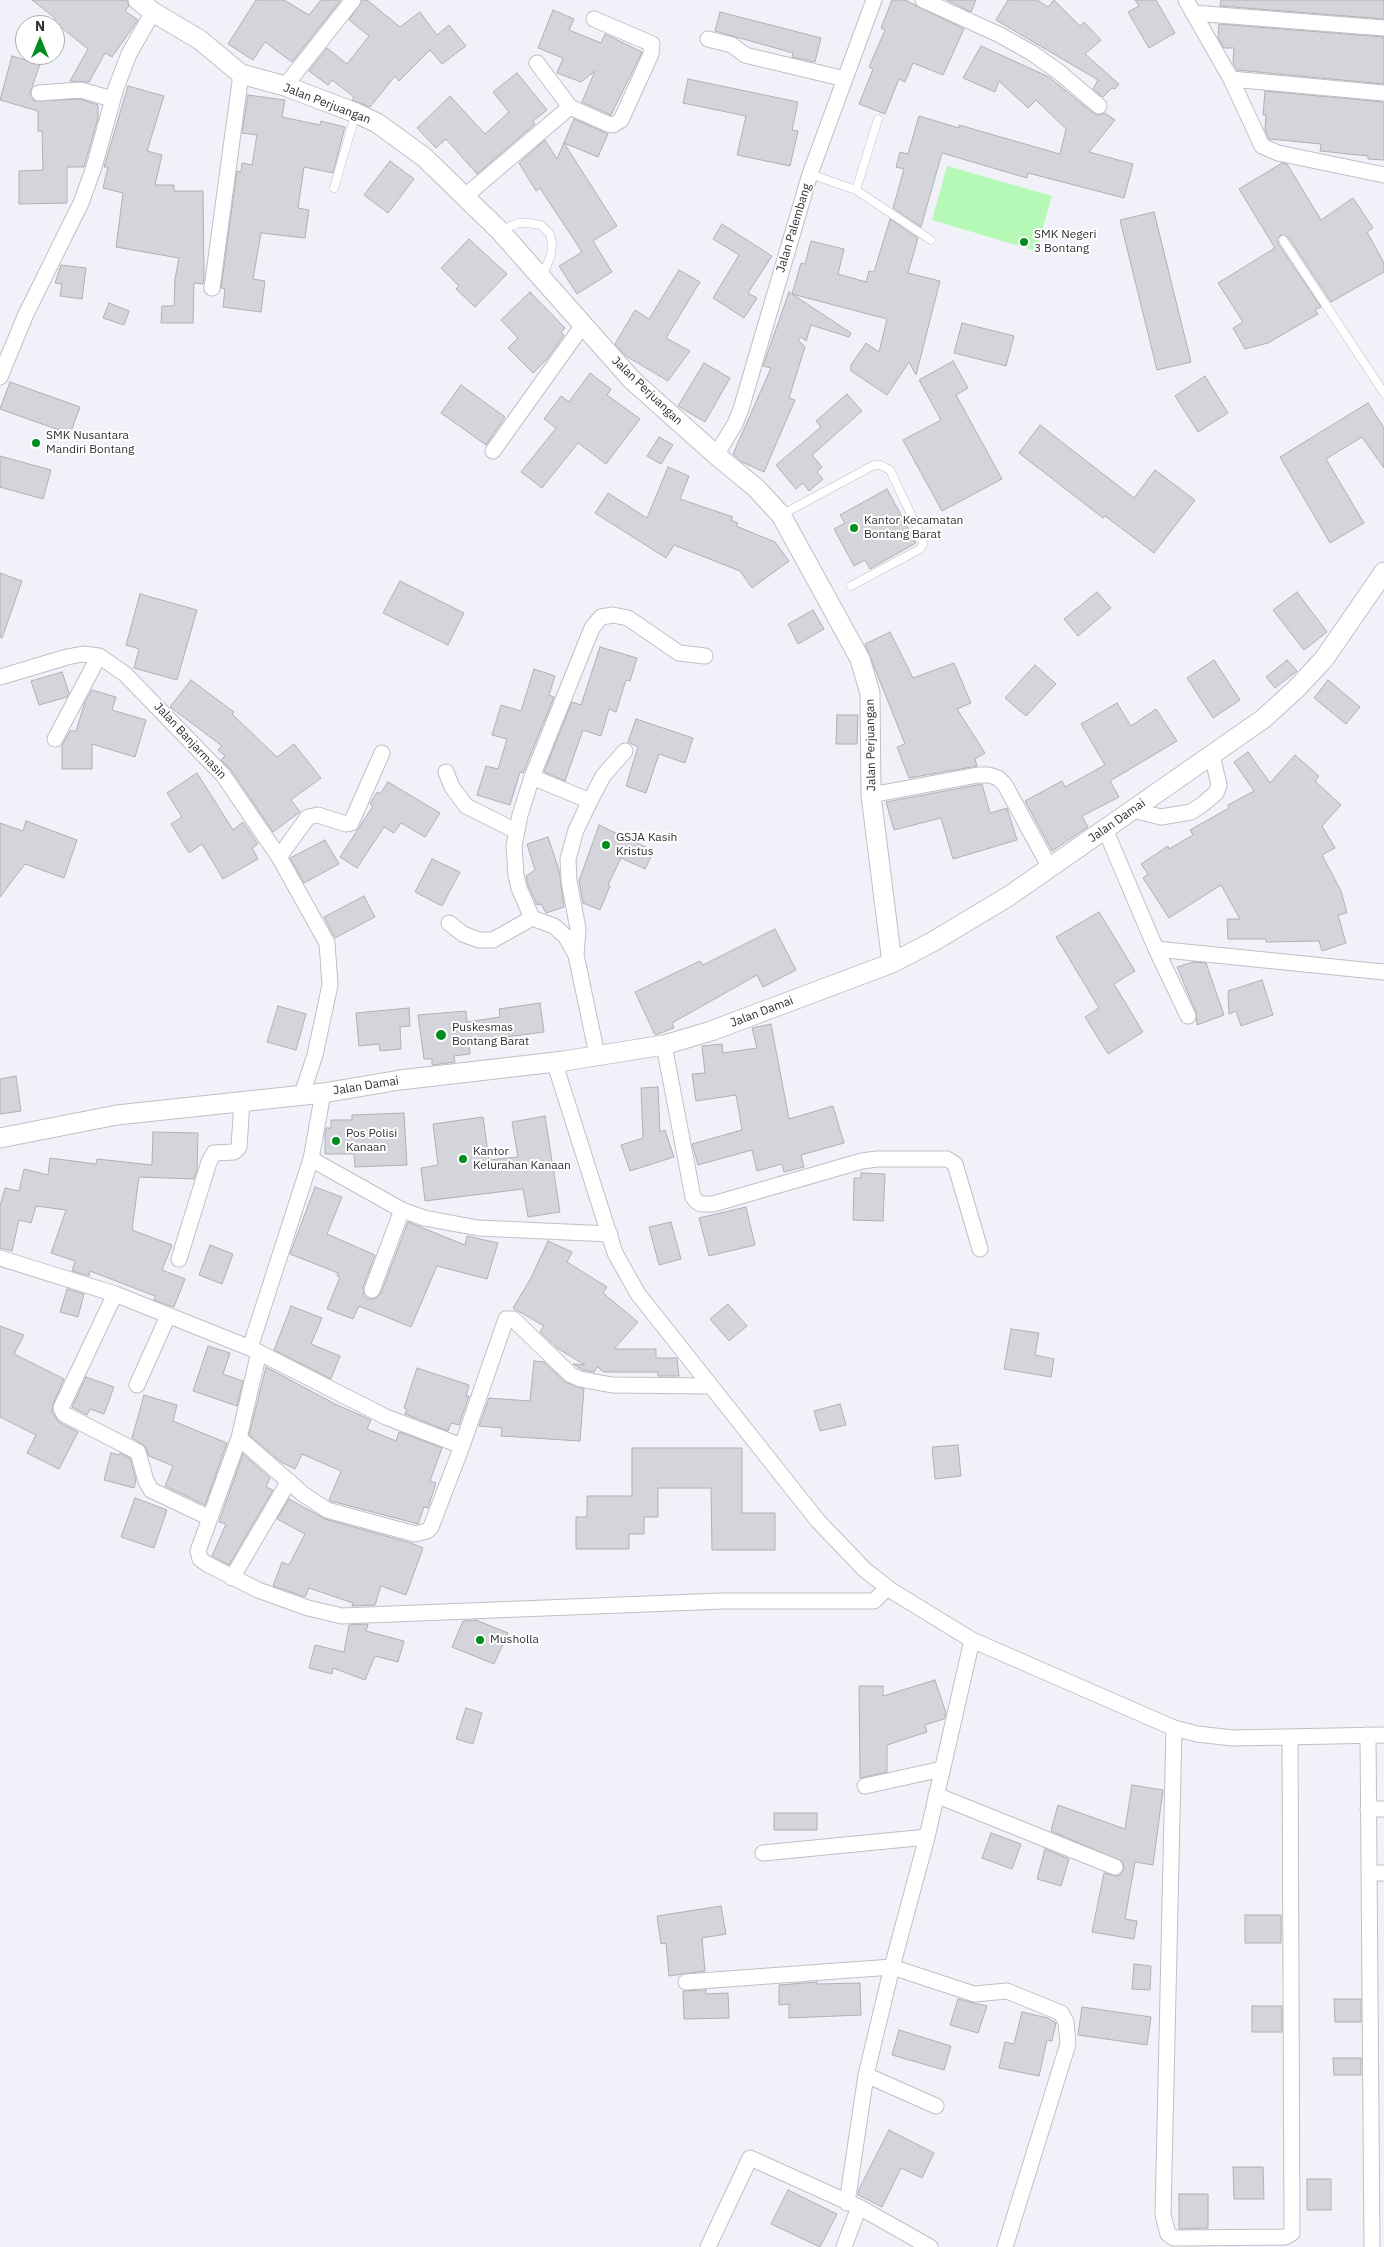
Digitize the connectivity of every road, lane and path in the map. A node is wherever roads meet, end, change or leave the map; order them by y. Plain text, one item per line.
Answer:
1 (138, 0) edge
2 (353, 0) edge
3 (874, 0) edge
4 (924, 0) edge
5 (1189, 7) edge
6 (154, 12) junction
7 (594, 19) dead end
8 (1384, 28) edge
9 (708, 39) dead end
10 (537, 63) dead end
11 (241, 74) junction
12 (845, 79) junction
13 (1231, 80) junction
14 (285, 86) junction
15 (39, 93) dead end
16 (1384, 93) edge
17 (112, 99) junction
18 (1099, 106) dead end
19 (570, 107) junction
20 (356, 113) junction
21 (878, 119) dead end
22 (810, 174) junction
23 (1384, 175) edge
24 (334, 188) dead end
25 (856, 190) junction
26 (464, 197) junction
27 (500, 231) junction
28 (931, 240) dead end
29 (1283, 240) dead end
30 (542, 278) junction
31 (212, 288) dead end
32 (583, 325) junction
33 (0, 377) edge
34 (1384, 392) edge
35 (494, 451) dead end
36 (716, 455) junction
37 (781, 515) junction
38 (1384, 572) edge
39 (851, 586) dead end
40 (99, 656) junction
41 (705, 656) dead end
42 (0, 677) edge
43 (55, 739) dead end
44 (625, 751) dead end
45 (382, 754) dead end
46 (1212, 755) junction
47 (446, 772) dead end
48 (532, 777) junction
49 (871, 794) junction
50 (590, 801) junction
51 (1133, 810) junction
52 (1105, 829) junction
53 (516, 831) junction
54 (279, 857) junction
55 (1050, 868) junction
56 (532, 918) junction
57 (449, 922) dead end
58 (1156, 949) junction
59 (576, 954) junction
60 (892, 963) junction
61 (1384, 972) edge
62 (1188, 1016) dead end
63 (664, 1045) junction
64 (574, 1059) junction
65 (323, 1093) junction
66 (302, 1094) junction
67 (242, 1102) junction
68 (0, 1138) edge
69 (310, 1160) junction
70 (402, 1210) junction
71 (610, 1234) junction
72 (980, 1249) dead end
73 (0, 1258) edge
74 (179, 1259) dead end
75 (372, 1290) dead end
76 (116, 1294) junction
77 (168, 1316) junction
78 (255, 1350) junction
79 (137, 1385) dead end
80 (710, 1386) junction
81 (239, 1438) junction
82 (462, 1446) junction
83 (289, 1481) junction
84 (210, 1518) junction
85 (232, 1578) junction
86 (887, 1588) junction
87 (972, 1640) junction
88 (1174, 1728) junction
89 (1368, 1735) junction
90 (1384, 1735) edge
91 (1290, 1737) junction
92 (942, 1769) junction
93 (865, 1786) dead end
94 (936, 1794) junction
95 (1368, 1809) junction
96 (1384, 1809) edge
97 (927, 1837) junction
98 (763, 1853) dead end
99 (1115, 1867) dead end
100 (1376, 1873) edge
101 (1377, 1947) edge
102 (892, 1966) junction
103 (686, 1982) dead end
104 (866, 2075) junction
105 (936, 2106) dead end
106 (853, 2205) junction
107 (1167, 2240) edge
108 (708, 2247) edge
109 (844, 2247) edge
110 (930, 2247) edge
111 (1005, 2247) edge
112 (1372, 2247) edge

1 - 6 street, Jalan Perjuangan
2 - 14 street
3 - 12 street, Jalan Palembang
4 - 18 street
5 - 8 street
5 - 13 street
6 - 11 street, Jalan Perjuangan
6 - 17 street
7 - 19 street
9 - 12 street
10 - 19 street
11 - 14 street, Jalan Perjuangan
11 - 31 street
12 - 22 street, Jalan Palembang
13 - 16 street
13 - 23 street
14 - 20 street, Jalan Perjuangan
15 - 17 street
17 - 33 street
19 - 26 street
20 - 24 lane
20 - 26 street, Jalan Perjuangan
21 - 25 lane
22 - 25 lane
22 - 36 street, Jalan Palembang
25 - 28 lane
26 - 27 street, Jalan Perjuangan
27 - 30 street, Jalan Perjuangan
27 - 30 lane
29 - 34 lane
30 - 32 street, Jalan Perjuangan
32 - 35 street
32 - 36 street, Jalan Perjuangan
36 - 37 street, Jalan Perjuangan
37 - 39 lane
37 - 49 street, Jalan Perjuangan
38 - 46 street, Jalan Damai
40 - 42 street
40 - 43 street
40 - 54 street, Jalan Banjarmasin
41 - 48 street
44 - 50 street
45 - 54 street
46 - 51 street, Jalan Damai
46 - 51 street
47 - 53 street
48 - 50 street
48 - 53 street
49 - 55 street
49 - 60 street, Jalan Perjuangan
50 - 59 street
51 - 52 street, Jalan Damai
52 - 55 street, Jalan Damai
52 - 58 street
53 - 56 street
54 - 66 street, Jalan Banjarmasin
55 - 60 street, Jalan Damai
56 - 57 street
56 - 59 street
58 - 61 street
58 - 62 street
59 - 64 street
60 - 63 street, Jalan Damai
63 - 64 street, Jalan Damai
63 - 72 street
64 - 65 street, Jalan Damai
64 - 71 street
65 - 66 street, Jalan Damai
65 - 69 street
66 - 67 street, Jalan Damai
67 - 68 street, Jalan Damai
67 - 74 street
69 - 70 street
69 - 78 street
70 - 71 street
70 - 75 street
71 - 80 street
73 - 76 street
76 - 77 street
76 - 84 street
77 - 78 street
77 - 79 street
78 - 81 street
78 - 82 street
80 - 82 street
80 - 86 street
81 - 83 street
81 - 84 street
82 - 83 street
83 - 85 street
84 - 85 street
85 - 86 street
86 - 87 street
87 - 88 street
87 - 92 street
88 - 91 street
88 - 107 street
89 - 90 street
89 - 91 street
89 - 95 street
91 - 107 street
92 - 93 street
92 - 94 street
94 - 97 street
94 - 99 street
95 - 96 street
95 - 100 street
97 - 98 street
97 - 102 street
100 - 101 street
101 - 112 street
102 - 103 street
102 - 104 street
102 - 111 street
104 - 105 street
104 - 106 street
106 - 108 street
106 - 109 street
106 - 110 street

